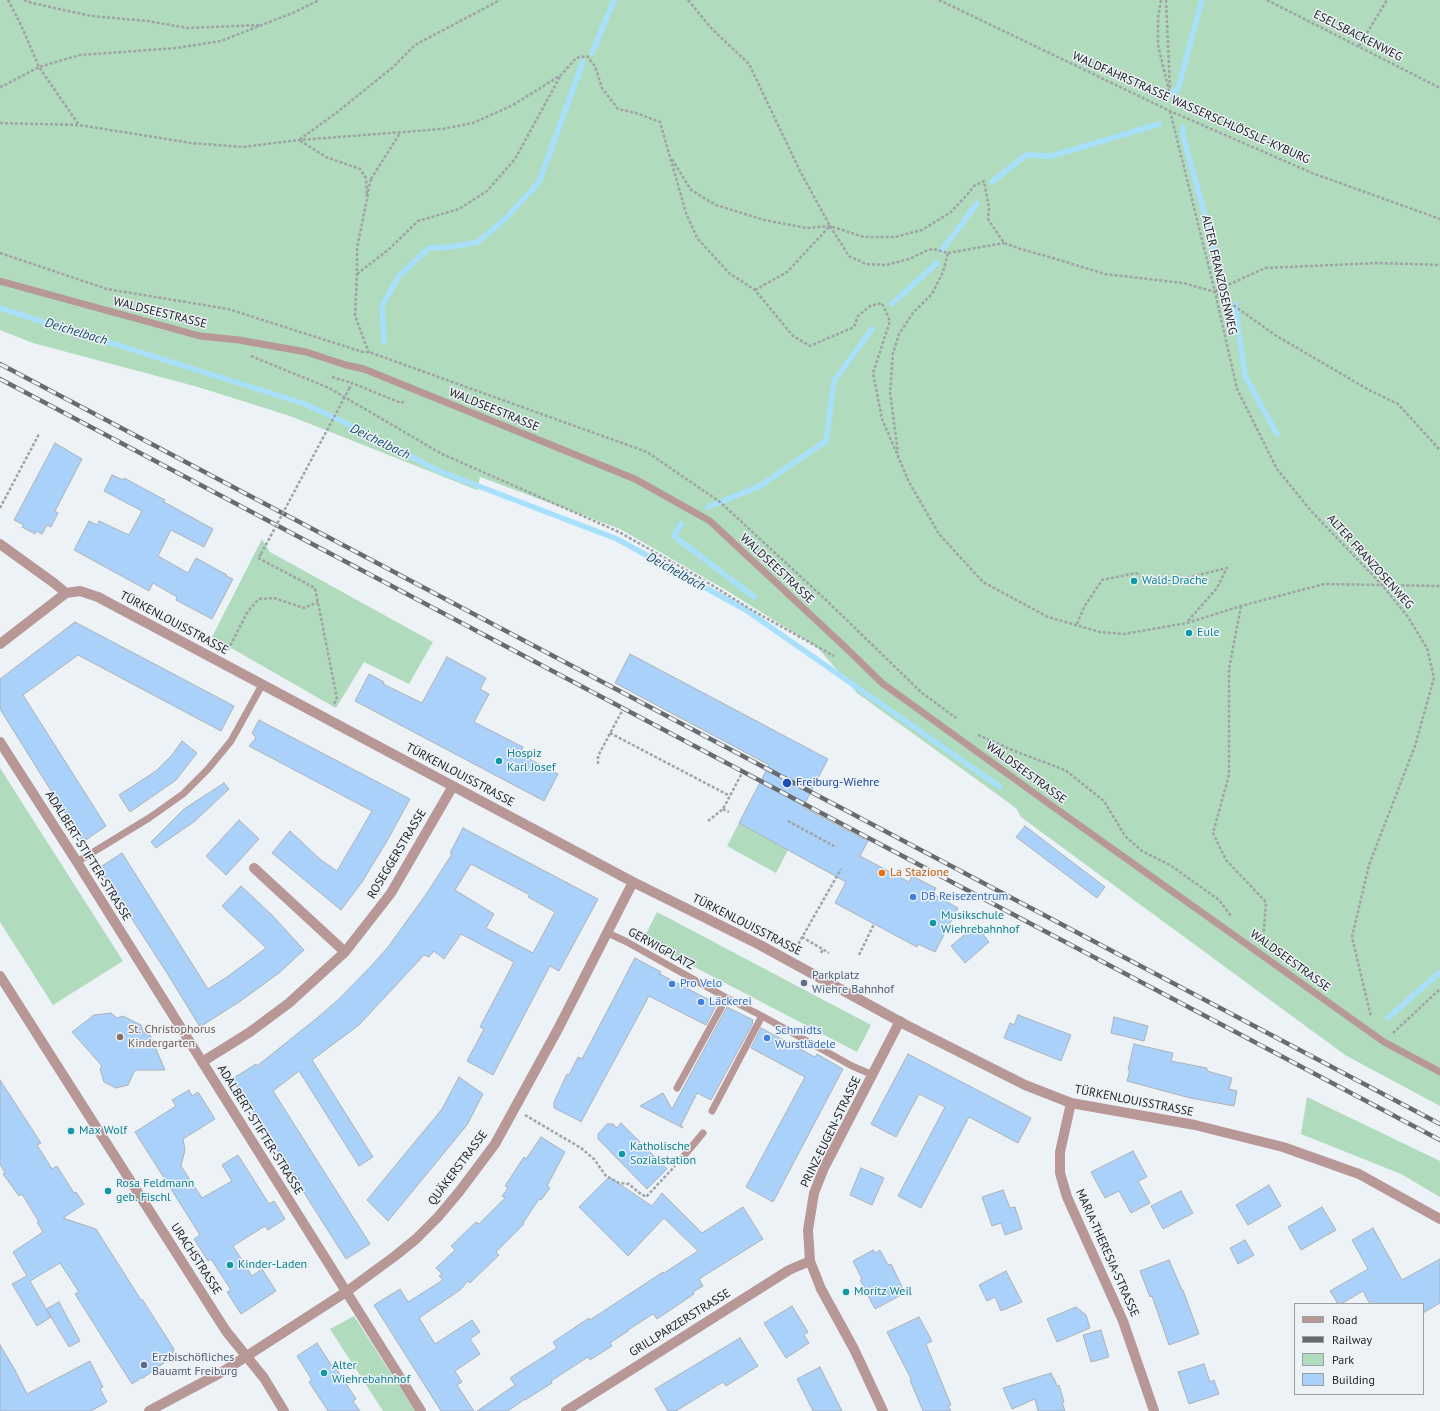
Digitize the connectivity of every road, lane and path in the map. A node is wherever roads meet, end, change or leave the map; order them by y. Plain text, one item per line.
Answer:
1 (8, 0) edge
2 (24, 0) edge
3 (319, 0) edge
4 (500, 0) edge
5 (688, 0) edge
6 (939, 0) edge
7 (1161, 0) edge
8 (1166, 0) edge
9 (1267, 0) edge
10 (1387, 0) edge
11 (263, 25) junction
12 (1359, 46) junction
13 (39, 68) junction
14 (561, 74) junction
15 (0, 87) edge
16 (1440, 88) edge
17 (1170, 111) junction
18 (0, 123) edge
19 (79, 125) junction
20 (401, 132) junction
21 (299, 140) junction
22 (670, 157) junction
23 (371, 179) junction
24 (1440, 219) edge
25 (830, 226) junction
26 (1004, 243) junction
27 (0, 253) edge
28 (948, 253) junction
29 (1440, 265) edge
30 (357, 274) junction
31 (0, 281) edge
32 (755, 290) junction
33 (1214, 292) junction
34 (369, 352) junction
35 (250, 356) dead end
36 (364, 369) junction
37 (332, 377) dead end
38 (352, 383) junction
39 (420, 391) junction
40 (39, 434) dead end
41 (1440, 450) edge
42 (898, 455) junction
43 (0, 508) edge
44 (0, 544) edge
45 (1383, 586) junction
46 (1440, 586) edge
47 (66, 593) junction
48 (318, 602) junction
49 (1240, 606) junction
50 (1187, 622) junction
51 (1077, 624) junction
52 (0, 644) edge
53 (840, 659) dead end
54 (221, 662) junction
55 (262, 684) junction
56 (622, 711) dead end
57 (326, 719) junction
58 (959, 721) dead end
59 (610, 733) junction
60 (978, 735) dead end
61 (0, 742) edge
62 (598, 764) dead end
63 (742, 773) dead end
64 (453, 786) junction
65 (730, 796) junction
66 (723, 809) junction
67 (729, 812) dead end
68 (708, 821) dead end
69 (788, 821) dead end
70 (834, 846) dead end
71 (77, 862) junction
72 (254, 868) dead end
73 (841, 869) dead end
74 (633, 882) junction
75 (1232, 918) dead end
76 (874, 924) dead end
77 (608, 933) junction
78 (802, 937) junction
79 (823, 950) junction
80 (345, 952) junction
81 (821, 953) dead end
82 (829, 953) dead end
83 (859, 955) dead end
84 (1263, 955) junction
85 (788, 961) junction
86 (0, 976) edge
87 (1440, 989) edge
88 (725, 997) junction
89 (762, 1016) junction
90 (900, 1022) junction
91 (1375, 1036) junction
92 (1384, 1042) junction
93 (202, 1062) junction
94 (1440, 1072) edge
95 (872, 1076) junction
96 (677, 1088) dead end
97 (1071, 1103) junction
98 (514, 1108) junction
99 (712, 1111) dead end
100 (703, 1133) dead end
101 (683, 1157) joint
102 (1440, 1219) edge
103 (810, 1261) junction
104 (346, 1292) junction
105 (246, 1356) junction
106 (149, 1411) edge
107 (284, 1411) edge
108 (421, 1411) edge
109 (566, 1411) edge
110 (883, 1411) edge
111 (1154, 1411) edge

1 - 13 path
2 - 11 path
3 - 11 path
4 - 21 path
5 - 25 path
6 - 17 path, WALDFAHRSTRASSE WASSERSCHLÖSSLE-KYBURG
7 - 8 path
9 - 12 path, ESELSBACKENWEG
10 - 12 path
11 - 13 path
12 - 16 path, ESELSBACKENWEG
13 - 15 path
13 - 19 path
14 - 20 path
14 - 22 path
14 - 30 path
17 - 24 path, WALDFAHRSTRASSE WASSERSCHLÖSSLE-KYBURG
17 - 33 path, ALTER FRANZOSENWEG
18 - 19 path
19 - 21 path
20 - 21 path
20 - 23 path
21 - 23 path
22 - 25 path
22 - 32 path
23 - 30 path
25 - 26 path
25 - 28 path
25 - 32 path
26 - 28 path
26 - 33 path
27 - 34 path
28 - 42 path
29 - 33 path
30 - 34 path
31 - 36 lane, WALDSEESTRASSE
32 - 42 path
33 - 41 path
33 - 45 path, ALTER FRANZOSENWEG
34 - 36 path
34 - 58 path
35 - 53 path
36 - 39 lane, WALDSEESTRASSE
37 - 38 path
38 - 39 path
38 - 48 path, bridge
39 - 84 lane, WALDSEESTRASSE
40 - 43 path
42 - 51 path
44 - 47 street
45 - 46 path
45 - 49 path
45 - 91 path, ALTER FRANZOSENWEG
47 - 52 street
47 - 54 street, TÜRKENLOUISSTRASSE
48 - 54 path
48 - 57 path
49 - 50 path
49 - 84 path
50 - 51 path
50 - 51 path
54 - 55 street, TÜRKENLOUISSTRASSE
55 - 57 street, TÜRKENLOUISSTRASSE
55 - 71 lane
56 - 59 path
57 - 64 street, TÜRKENLOUISSTRASSE
59 - 62 path
59 - 65 path
60 - 75 path
61 - 71 street, ADALBERT-STIFTER-STRASSE
63 - 65 path
64 - 74 street, TÜRKENLOUISSTRASSE
64 - 80 street, ROSEGGERSTRASSE
65 - 66 path
66 - 67 path
66 - 68 path
69 - 70 path
71 - 93 street, ADALBERT-STIFTER-STRASSE
72 - 80 street
73 - 78 path
74 - 77 street, QUÄKERSTRASSE
74 - 85 street, TÜRKENLOUISSTRASSE
76 - 83 path
77 - 88 lane, GERWIGPLATZ
77 - 98 street, QUÄKERSTRASSE
78 - 79 path
78 - 85 path
79 - 81 path
79 - 82 path
80 - 93 street, ROSEGGERSTRASSE
84 - 91 lane, WALDSEESTRASSE
85 - 90 street, TÜRKENLOUISSTRASSE
86 - 105 street, URACHSTRASSE
87 - 92 path
88 - 89 lane, GERWIGPLATZ
88 - 96 lane
89 - 95 lane, GERWIGPLATZ
89 - 99 lane
90 - 95 street, PRINZ-EUGEN-STRASSE
90 - 97 street, TÜRKENLOUISSTRASSE
91 - 92 lane, WALDSEESTRASSE
92 - 94 lane, WALDSEESTRASSE
93 - 104 street, ADALBERT-STIFTER-STRASSE
95 - 103 street, PRINZ-EUGEN-STRASSE
97 - 102 street, TÜRKENLOUISSTRASSE
97 - 111 street, MARIA-THERESIA-STRASSE
98 - 101 path
98 - 104 street, QUÄKERSTRASSE
100 - 101 lane
103 - 109 street, GRILLPARZERSTRASSE
103 - 110 street, PRINZ-EUGEN-STRASSE
104 - 105 street, QUÄKERSTRASSE
104 - 108 street, ADALBERT-STIFTER-STRASSE
105 - 106 street, QUÄKERSTRASSE
105 - 107 street, URACHSTRASSE

